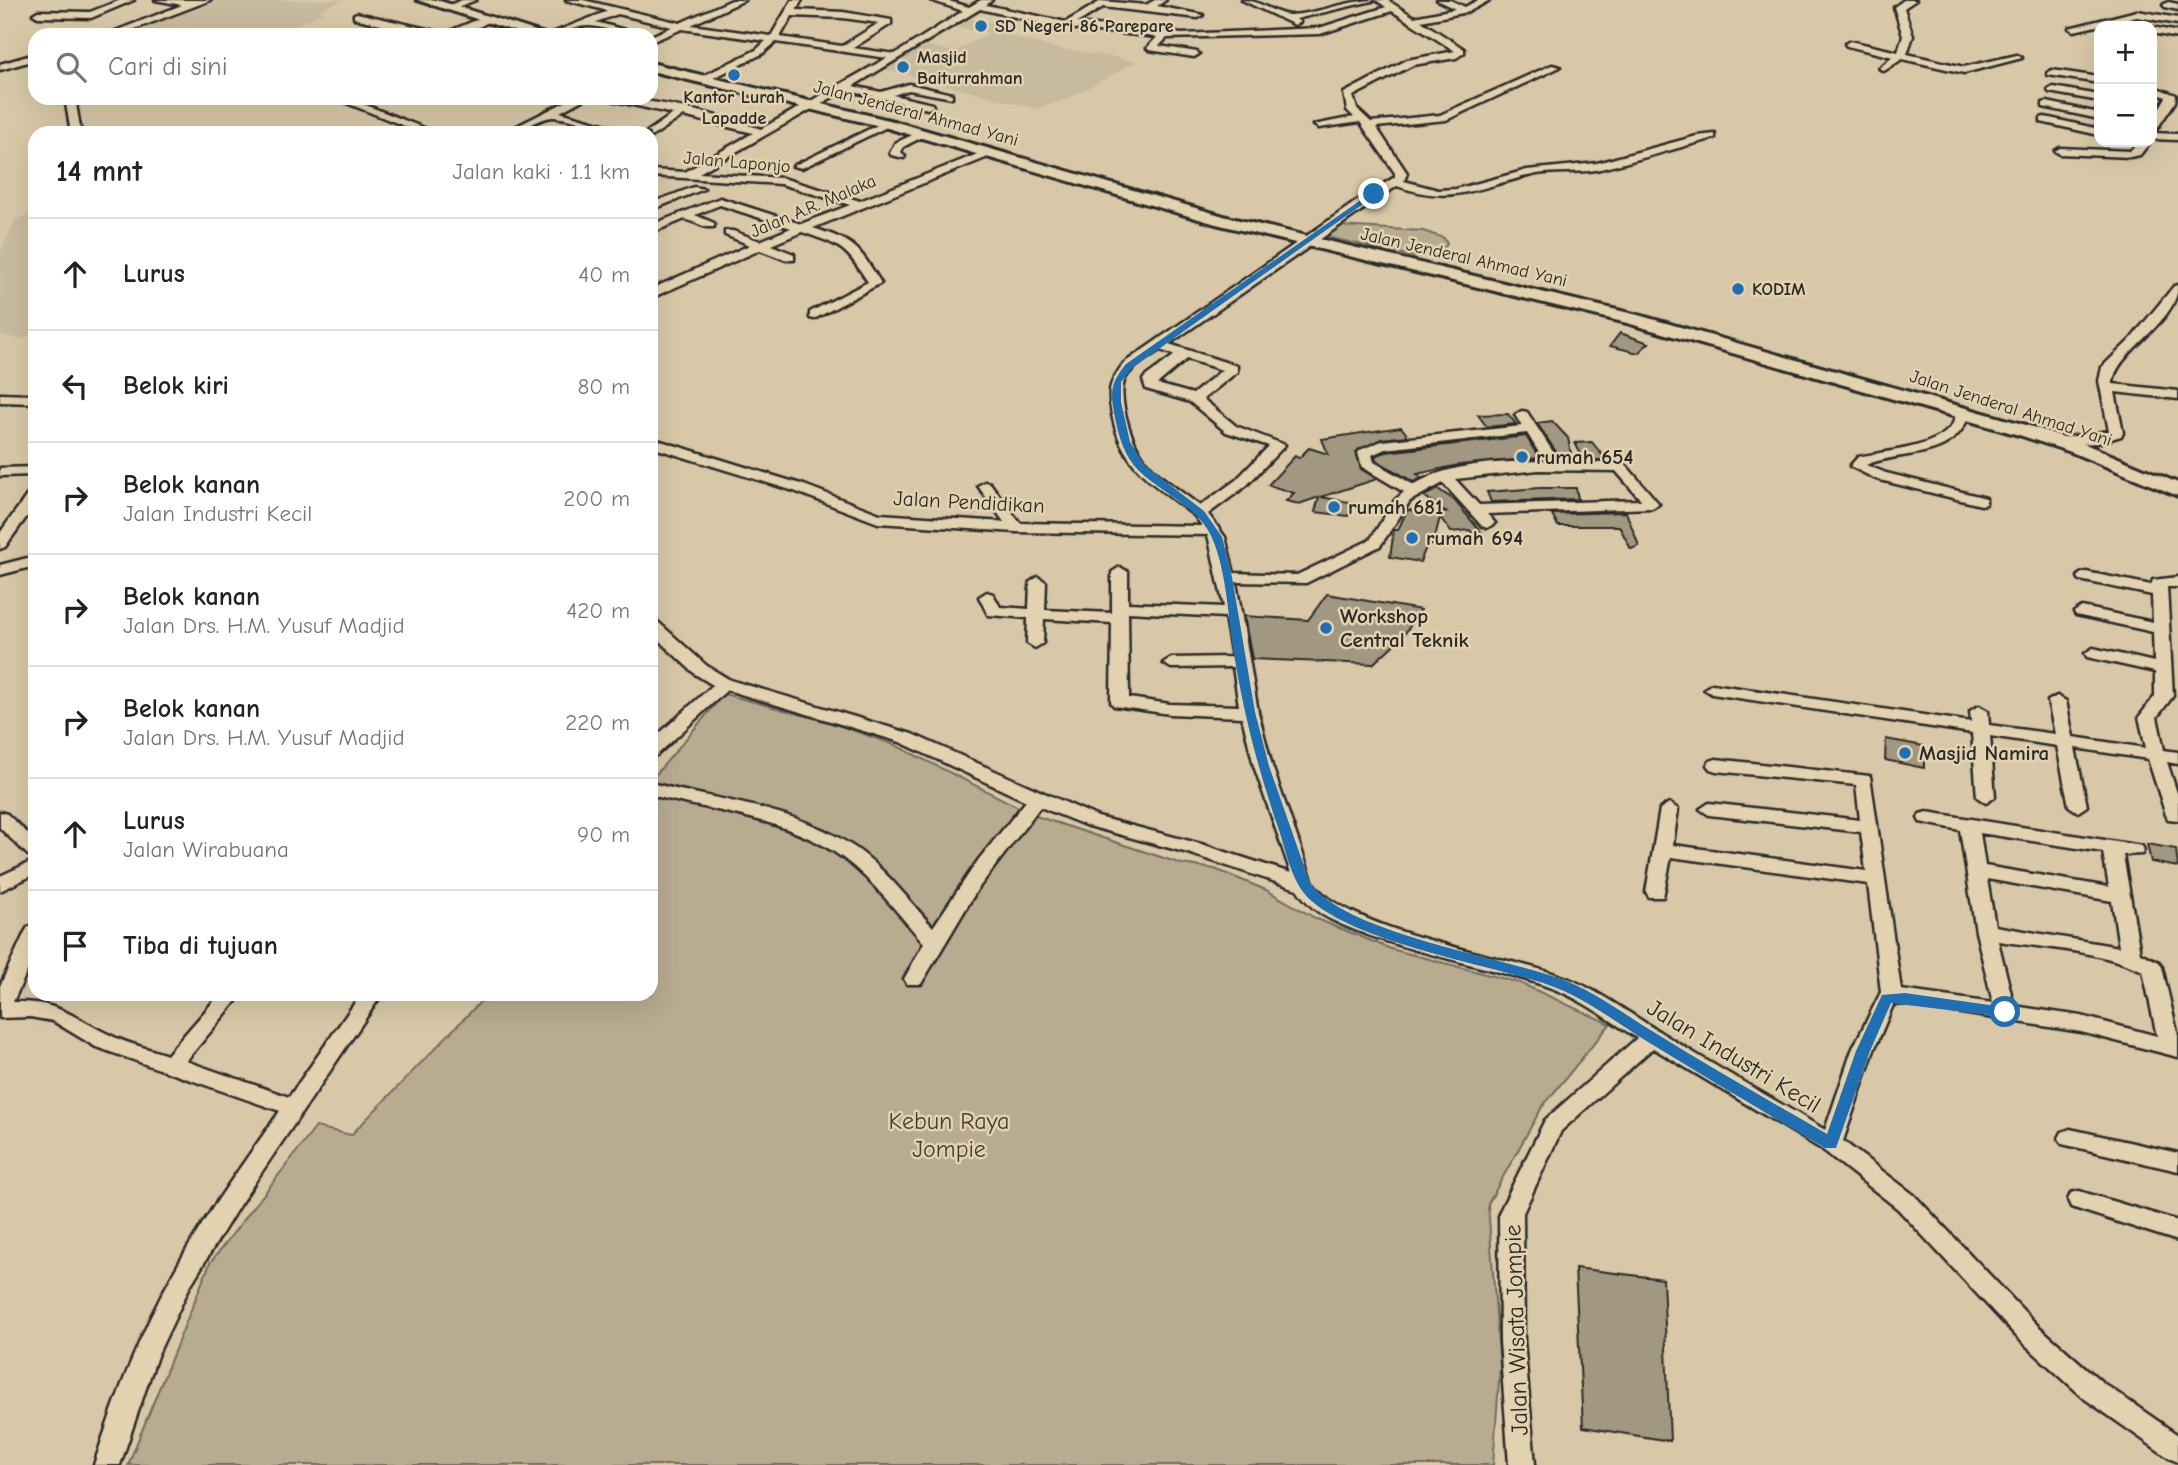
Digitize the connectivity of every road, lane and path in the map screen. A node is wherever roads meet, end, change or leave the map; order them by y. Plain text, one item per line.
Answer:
1 (129, 0) edge
2 (160, 0) edge
3 (471, 0) edge
4 (571, 0) edge
5 (740, 0) edge
6 (797, 0) edge
7 (935, 0) edge
8 (1161, 0) edge
9 (1247, 0) edge
10 (1371, 0) edge
11 (1381, 0) edge
12 (1442, 0) edge
13 (1485, 0) edge
14 (1911, 0) edge
15 (431, 1) edge
16 (201, 2) edge
17 (1102, 2) edge
18 (979, 5) edge
19 (450, 7) junction
20 (1147, 8) junction
21 (1393, 8) junction
22 (1465, 10) junction
23 (618, 11) junction
24 (789, 13) junction
25 (38, 15) dead end
26 (1198, 15) dead end
27 (358, 16) dead end
28 (489, 18) junction
29 (1286, 18) junction
30 (1413, 20) junction
31 (2106, 21) edge
32 (2178, 21) edge
33 (588, 23) junction
34 (2094, 24) edge
35 (1068, 25) junction
36 (681, 26) junction
37 (129, 28) edge
38 (413, 28) edge
39 (463, 28) edge
40 (520, 28) edge
41 (573, 28) edge
42 (607, 28) edge
43 (1314, 31) junction
44 (2157, 31) edge
45 (2094, 35) edge
46 (2178, 35) edge
47 (658, 36) edge
48 (1164, 36) junction
49 (775, 38) junction
50 (1850, 44) dead end
51 (846, 48) junction
52 (1194, 54) dead end
53 (1904, 55) junction
54 (897, 57) junction
55 (2017, 58) dead end
56 (28, 59) edge
57 (3, 65) edge
58 (1555, 66) dead end
59 (1884, 68) dead end
60 (658, 69) edge
61 (2052, 73) dead end
62 (2094, 79) edge
63 (703, 80) junction
64 (845, 87) junction
65 (2053, 90) dead end
66 (2157, 91) edge
67 (883, 95) junction
68 (948, 96) dead end
69 (2094, 97) edge
70 (72, 105) edge
71 (358, 105) edge
72 (567, 105) edge
73 (642, 105) edge
74 (809, 105) junction
75 (928, 106) dead end
76 (2048, 106) dead end
77 (551, 113) junction
78 (681, 113) junction
79 (2094, 116) edge
80 (1365, 122) junction
81 (2157, 122) edge
82 (2044, 123) dead end
83 (888, 124) junction
84 (1319, 125) dead end
85 (75, 126) edge
86 (413, 126) edge
87 (523, 126) edge
88 (602, 126) edge
89 (658, 129) edge
90 (2094, 131) edge
91 (2157, 131) edge
92 (763, 133) junction
93 (923, 134) junction
94 (1712, 136) dead end
95 (2177, 137) edge
96 (2141, 147) edge
97 (2060, 150) dead end
98 (989, 153) junction
99 (900, 156) dead end
100 (798, 166) dead end
101 (658, 173) edge
102 (692, 175) junction
103 (1397, 182) junction
104 (698, 189) junction
105 (720, 201) junction
106 (658, 203) edge
107 (859, 204) junction
108 (684, 215) junction
109 (710, 225) dead end
110 (658, 226) edge
111 (799, 228) junction
112 (729, 233) dead end
113 (1310, 242) junction
114 (762, 246) junction
115 (790, 257) dead end
116 (2178, 289) edge
117 (658, 291) edge
118 (814, 315) dead end
119 (1159, 345) junction
120 (1185, 354) junction
121 (2107, 387) junction
122 (2178, 395) edge
123 (0, 398) edge
124 (28, 399) edge
125 (1195, 399) junction
126 (1963, 412) junction
127 (1522, 415) dead end
128 (1529, 429) junction
129 (2059, 442) junction
130 (658, 444) edge
131 (1555, 467) junction
132 (28, 471) edge
133 (0, 472) edge
134 (1445, 477) junction
135 (985, 486) dead end
136 (2178, 490) edge
137 (1415, 492) junction
138 (1981, 501) dead end
139 (28, 504) edge
140 (1475, 510) junction
141 (1200, 513) junction
142 (1487, 523) dead end
143 (1016, 527) junction
144 (1214, 531) junction
145 (0, 544) edge
146 (28, 563) edge
147 (0, 570) edge
148 (1120, 572) dead end
149 (1227, 577) junction
150 (2086, 577) dead end
151 (1038, 582) dead end
152 (2178, 582) edge
153 (2160, 592) junction
154 (987, 597) dead end
155 (1231, 612) junction
156 (2082, 612) dead end
157 (1119, 613) junction
158 (1036, 615) junction
159 (2178, 619) edge
160 (2161, 622) junction
161 (658, 630) edge
162 (1035, 643) dead end
163 (2093, 653) dead end
164 (1240, 662) junction
165 (1171, 663) dead end
166 (2164, 669) junction
167 (724, 684) junction
168 (1712, 689) dead end
169 (2057, 701) dead end
170 (1979, 711) dead end
171 (1249, 712) junction
172 (1980, 730) junction
173 (658, 738) edge
174 (2066, 742) junction
175 (2156, 755) junction
176 (2178, 758) edge
177 (1716, 765) dead end
178 (658, 791) edge
179 (1986, 797) dead end
180 (1037, 799) junction
181 (2078, 806) dead end
182 (1709, 808) dead end
183 (1669, 809) dead end
184 (2175, 815) dead end
185 (0, 818) edge
186 (1927, 818) dead end
187 (1969, 825) junction
188 (1870, 827) junction
189 (28, 844) edge
190 (2112, 847) junction
191 (1662, 850) junction
192 (2135, 850) dead end
193 (28, 870) edge
194 (1977, 871) junction
195 (1877, 879) junction
196 (0, 884) edge
197 (1304, 884) junction
198 (1656, 892) dead end
199 (2121, 896) junction
200 (1986, 932) junction
201 (933, 940) junction
202 (28, 947) edge
203 (2131, 957) junction
204 (914, 979) dead end
205 (1892, 997) junction
206 (226, 1001) edge
207 (367, 1001) edge
208 (0, 1009) edge
209 (2005, 1012) junction
210 (1650, 1037) junction
211 (2174, 1048) edge
212 (173, 1062) junction
213 (294, 1107) junction
214 (2070, 1138) dead end
215 (1830, 1144) junction
216 (2178, 1162) edge
217 (2079, 1200) dead end
218 (2178, 1231) edge
219 (2178, 1450) edge
220 (107, 1465) edge
221 (1522, 1465) edge

1 - 25 street
2 - 16 street
3 - 19 street
4 - 23 street
5 - 36 street
6 - 24 street
7 - 18 street
8 - 20 street
9 - 29 street
10 - 29 street
11 - 21 street
12 - 22 street
13 - 22 street
14 - 53 street
15 - 19 highway
16 - 37 street
17 - 20 street
17 - 35 street
18 - 35 street
18 - 54 street
19 - 28 highway
20 - 26 street
21 - 30 street
21 - 43 street
22 - 30 street
23 - 33 street
23 - 36 street
24 - 49 street
24 - 51 street
27 - 38 street
28 - 39 street
28 - 40 highway
29 - 43 street
30 - 80 street
31 - 32 street
33 - 41 street
33 - 42 street
34 - 45 street
35 - 48 street
36 - 47 street
36 - 49 street
43 - 48 street
44 - 46 street
48 - 52 street
49 - 51 street
49 - 63 street
50 - 53 street
51 - 54 street
53 - 55 street
53 - 59 street
54 - 64 street
56 - 57 street
58 - 80 street
60 - 63 highway, Jalan Jenderal Ahmad Yani
61 - 62 street
63 - 74 highway, Jalan Jenderal Ahmad Yani
64 - 67 street
64 - 74 street
65 - 69 street
66 - 81 street
67 - 68 street
67 - 75 street
70 - 85 street
71 - 86 street
72 - 77 street
73 - 78 street
74 - 83 highway, Jalan Jenderal Ahmad Yani
74 - 92 street
76 - 79 street
77 - 87 street
77 - 88 street
78 - 89 street
78 - 92 street
80 - 84 street
80 - 103 street
82 - 90 street
83 - 93 highway, Jalan Jenderal Ahmad Yani
83 - 100 street
91 - 95 street
92 - 102 street
93 - 98 highway, Jalan Jenderal Ahmad Yani
93 - 99 street
94 - 103 street
96 - 97 street
98 - 107 street, Jalan A.R. Malaka
98 - 113 highway, Jalan Jenderal Ahmad Yani
101 - 102 street, Jalan Laponjo
102 - 104 street
102 - 107 street, Jalan Laponjo
103 - 113 street
104 - 105 street
104 - 106 street
105 - 108 street
105 - 111 street
107 - 111 street, Jalan A.R. Malaka
108 - 109 street
108 - 110 street
111 - 114 street, Jalan A.R. Malaka
111 - 118 street
112 - 114 street
113 - 119 street
113 - 126 highway, Jalan Jenderal Ahmad Yani
114 - 115 street
114 - 117 street, Jalan A.R. Malaka
116 - 121 street
119 - 120 street
119 - 141 street
120 - 125 street
120 - 125 street
121 - 122 street
121 - 129 street
123 - 124 street
125 - 141 street
126 - 129 highway, Jalan Jenderal Ahmad Yani
126 - 138 street
127 - 128 street
128 - 131 street
128 - 137 street
129 - 136 highway, Jalan Jenderal Ahmad Yani
130 - 143 street, Jalan Pendidikan
131 - 134 street
131 - 140 street
132 - 133 street
134 - 137 street
134 - 140 street
135 - 143 street
137 - 149 street
139 - 145 street
140 - 142 street
141 - 144 street
143 - 144 street, Jalan Pendidikan
144 - 149 street
146 - 147 street
148 - 157 street
149 - 155 street
150 - 153 street
151 - 158 street
152 - 153 street
153 - 160 street
154 - 158 street
155 - 157 street
155 - 164 street
156 - 160 street
157 - 158 street
157 - 171 street
158 - 162 street
159 - 160 street
160 - 166 street
161 - 167 street
163 - 166 street
164 - 165 street
164 - 171 street
166 - 175 street
167 - 173 street
167 - 180 street
168 - 172 street
169 - 174 street
170 - 172 street
171 - 197 street
172 - 174 street
172 - 179 street
174 - 175 street
174 - 181 street
175 - 176 street
175 - 184 street
177 - 188 street
178 - 201 street
180 - 197 street
180 - 201 street
182 - 188 street
183 - 191 street
185 - 189 street
186 - 187 street
187 - 190 street
187 - 194 street
188 - 195 street
190 - 192 street
190 - 199 street
191 - 195 street
191 - 198 street
193 - 196 street
194 - 199 street
194 - 200 street
195 - 205 street
197 - 210 street, Jalan Industri Kecil
199 - 203 street
200 - 203 street
200 - 209 street
201 - 204 street
202 - 208 street
203 - 211 street
205 - 209 street
205 - 215 street
206 - 212 street
207 - 213 street
208 - 212 street
209 - 211 street
210 - 215 street, Jalan Industri Kecil
210 - 221 street, Jalan Wisata Jompie
212 - 213 street
213 - 220 street
214 - 216 street
215 - 219 street, Jalan Industri Kecil
217 - 218 street

